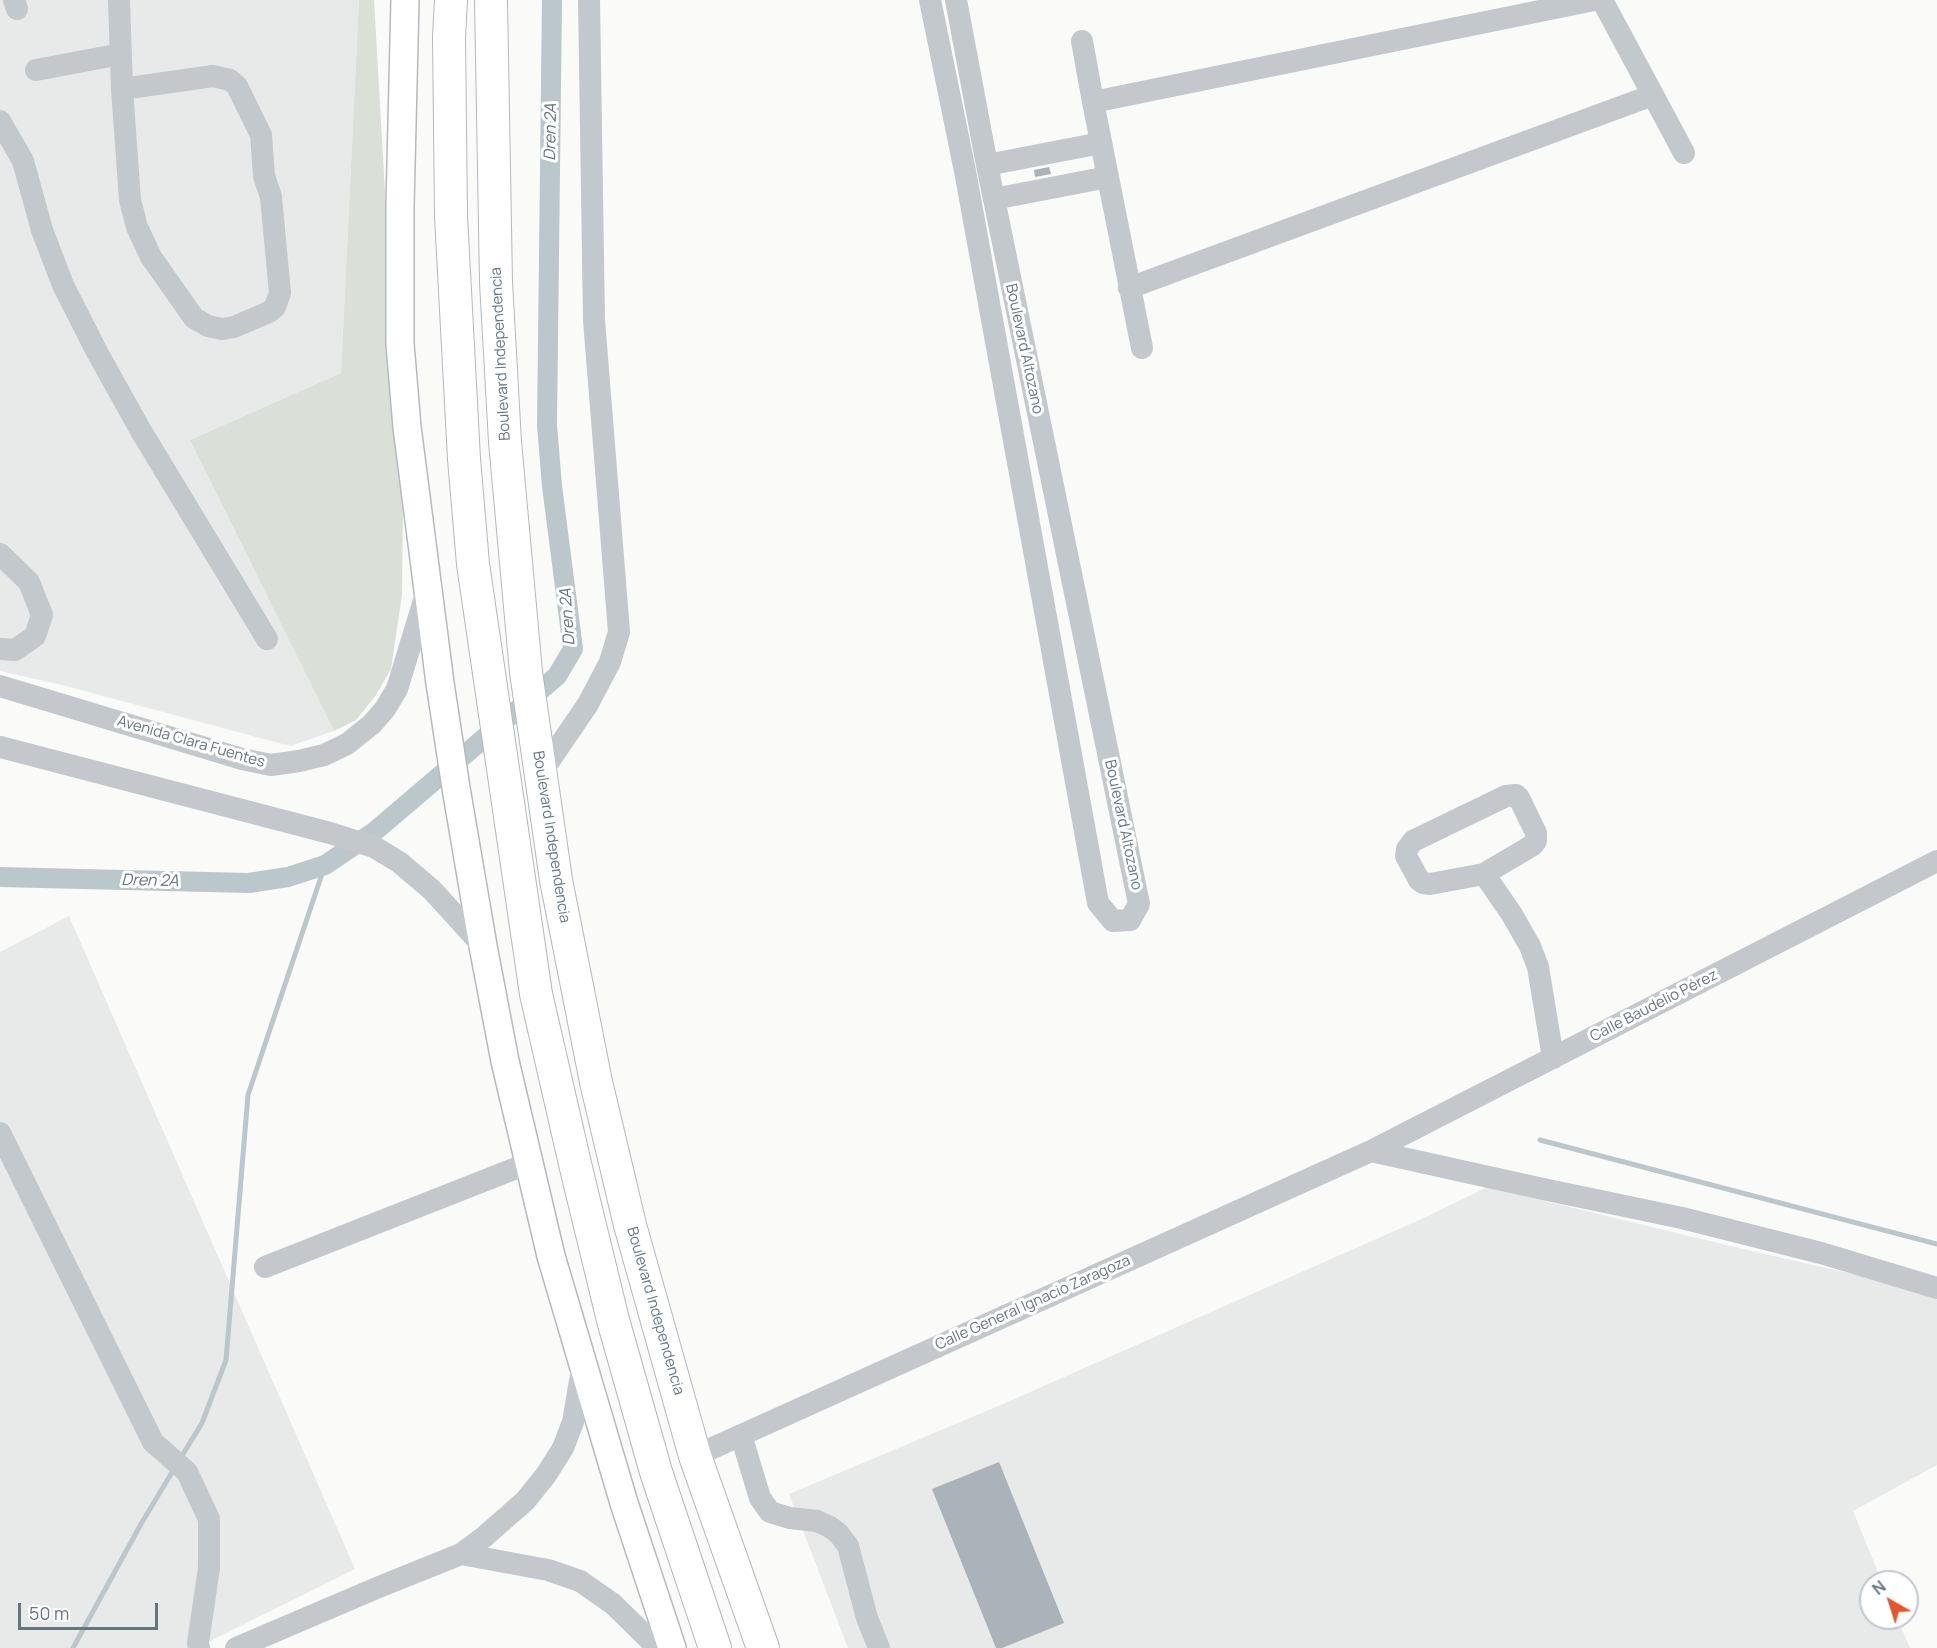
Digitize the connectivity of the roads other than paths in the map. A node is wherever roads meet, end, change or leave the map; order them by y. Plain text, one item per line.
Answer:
1 (119, 0) edge
2 (405, 0) edge
3 (451, 0) edge
4 (491, 0) edge
5 (589, 0) edge
6 (930, 0) edge
7 (956, 0) edge
8 (1593, 0) edge
9 (1602, 0) edge
10 (1082, 41) dead end
11 (121, 54) junction
12 (36, 70) dead end
13 (122, 89) junction
14 (1653, 95) junction
15 (1093, 102) junction
16 (0, 122) edge
17 (1101, 143) junction
18 (1684, 153) dead end
19 (987, 165) junction
20 (1108, 177) junction
21 (993, 199) junction
22 (1129, 288) junction
23 (1142, 348) dead end
24 (0, 554) edge
25 (428, 589) junction
26 (267, 639) dead end
27 (0, 649) edge
28 (0, 686) edge
29 (0, 747) edge
30 (541, 773) junction
31 (1937, 861) edge
32 (1484, 874) junction
33 (483, 946) junction
34 (1554, 1058) junction
35 (0, 1133) edge
36 (1371, 1151) junction
37 (529, 1163) junction
38 (265, 1267) dead end
39 (1937, 1288) edge
40 (583, 1364) junction
41 (741, 1435) junction
42 (695, 1456) junction
43 (461, 1554) junction
44 (199, 1648) edge
45 (236, 1648) edge
46 (658, 1648) edge
47 (672, 1648) edge
48 (715, 1648) edge
49 (763, 1648) edge
50 (879, 1648) edge

1 - 11 street
2 - 25 main road
3 - 48 highway
4 - 30 highway, Boulevard Independencia
5 - 30 street
6 - 21 street, Boulevard Altozano
7 - 19 street, Boulevard Altozano
8 - 15 street
9 - 14 street
10 - 15 street
11 - 12 street
11 - 13 street
13 - 13 street
14 - 18 street
14 - 22 street
15 - 17 street
16 - 26 street
17 - 19 street
17 - 20 street
19 - 21 street, Boulevard Altozano
20 - 21 street
20 - 22 street
22 - 23 street
24 - 27 street
25 - 28 street, Avenida Clara Fuentes
25 - 33 main road
29 - 33 street
30 - 42 highway, Boulevard Independencia
31 - 34 street, Calle Baudelio Pérez
32 - 32 street
32 - 34 street
33 - 37 main road
34 - 36 street, Calle Baudelio Pérez
35 - 44 street
36 - 39 street
36 - 41 street, Calle General Ignacio Zaragoza
37 - 38 street
37 - 40 main road
40 - 43 street
40 - 47 main road
41 - 42 street, Calle General Ignacio Zaragoza
41 - 50 street
42 - 49 highway, Boulevard Independencia
43 - 45 street
43 - 46 street

